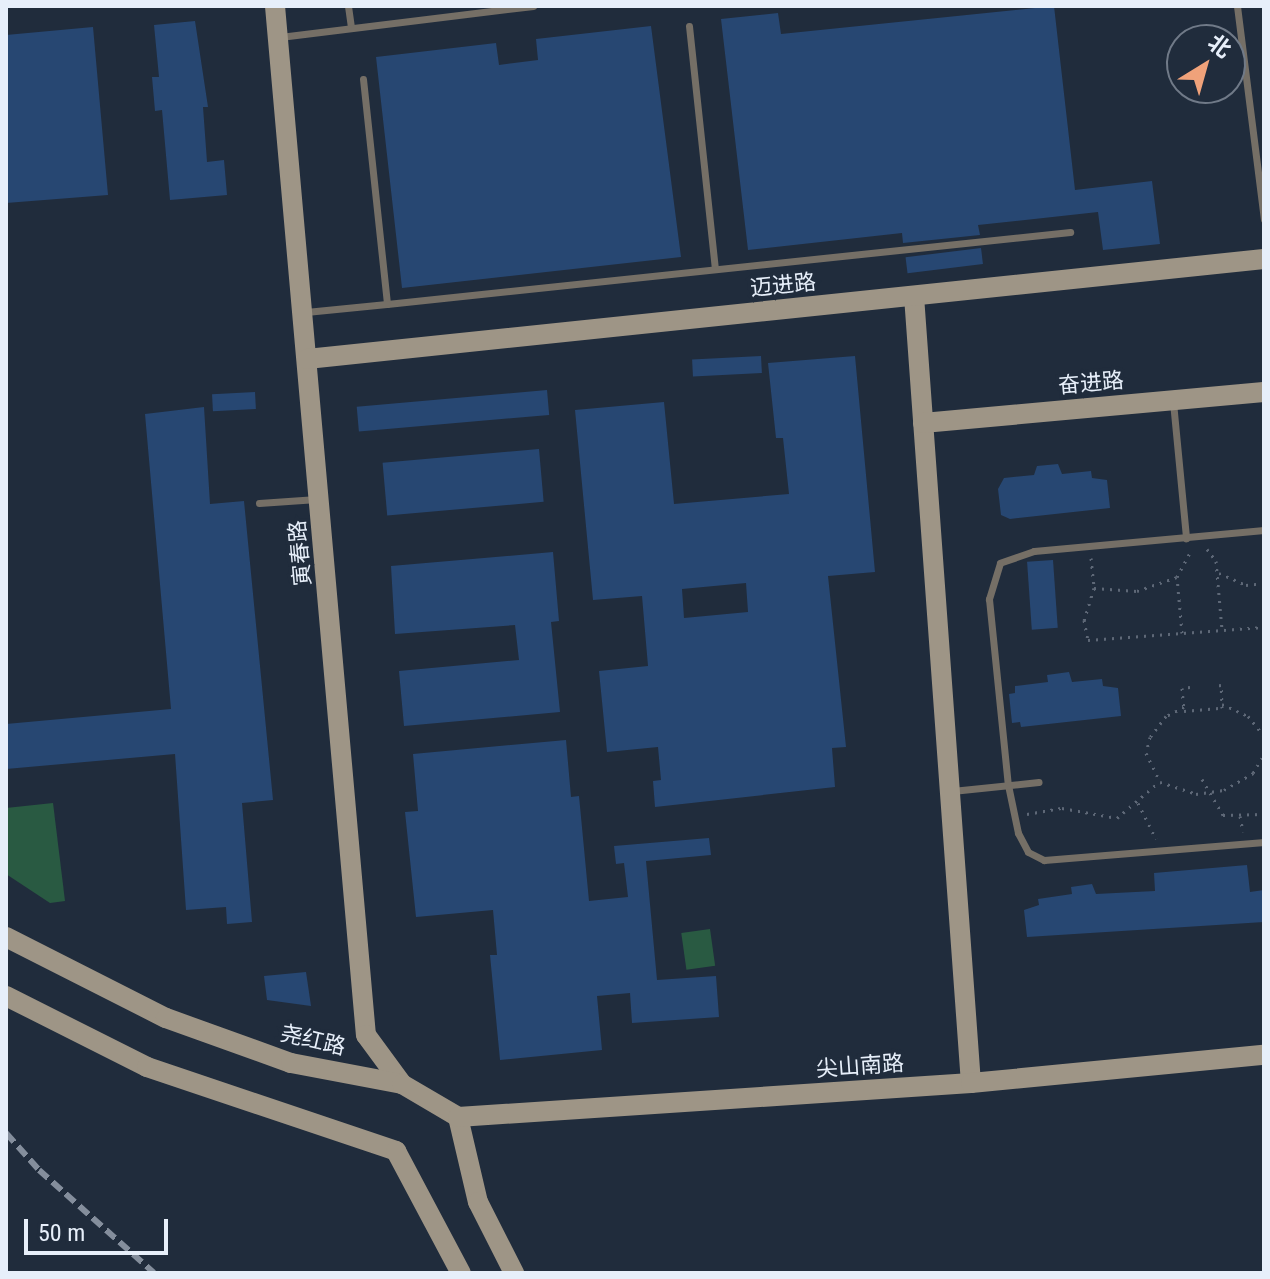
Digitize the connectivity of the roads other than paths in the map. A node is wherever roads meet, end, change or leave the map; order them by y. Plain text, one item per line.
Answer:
1 (275, 6) edge
2 (348, 6) edge
3 (533, 6) edge
4 (1237, 6) edge
5 (511, 7) edge
6 (689, 26) dead end
7 (351, 28) junction
8 (278, 37) junction
9 (363, 79) dead end
10 (1264, 219) edge
11 (1070, 232) dead end
12 (1264, 259) edge
13 (715, 269) junction
14 (914, 296) junction
15 (387, 304) junction
16 (303, 313) junction
17 (307, 359) junction
18 (1264, 392) edge
19 (1173, 400) junction
20 (923, 423) junction
21 (319, 498) junction
22 (259, 503) dead end
23 (1264, 530) edge
24 (1186, 538) junction
25 (1039, 782) dead end
26 (1008, 785) junction
27 (950, 791) junction
28 (1264, 842) edge
29 (6, 937) edge
30 (6, 996) edge
31 (1264, 1055) edge
32 (971, 1083) junction
33 (402, 1084) junction
34 (458, 1117) junction
35 (461, 1273) edge
36 (514, 1273) edge

1 - 8 street, 寅春路
2 - 7 lane
3 - 5 lane
4 - 10 lane
5 - 7 lane
6 - 13 lane
7 - 8 lane
8 - 16 street, 寅春路
9 - 15 lane
11 - 13 lane
12 - 14 street, 迈进路
13 - 15 lane
14 - 17 street, 迈进路
14 - 20 street
15 - 16 lane
16 - 17 street, 寅春路
17 - 21 street, 寅春路
18 - 19 street, 奋进路
19 - 20 street, 奋进路
19 - 24 lane
20 - 27 street
21 - 22 lane
21 - 33 street, 寅春路
23 - 24 lane
24 - 26 lane
25 - 26 lane
26 - 27 lane
26 - 28 lane
27 - 32 street
29 - 33 street, 尧红路
30 - 35 street
31 - 32 street, 尖山南路
32 - 34 street, 尖山南路
33 - 34 street, 尧红路
34 - 36 street

